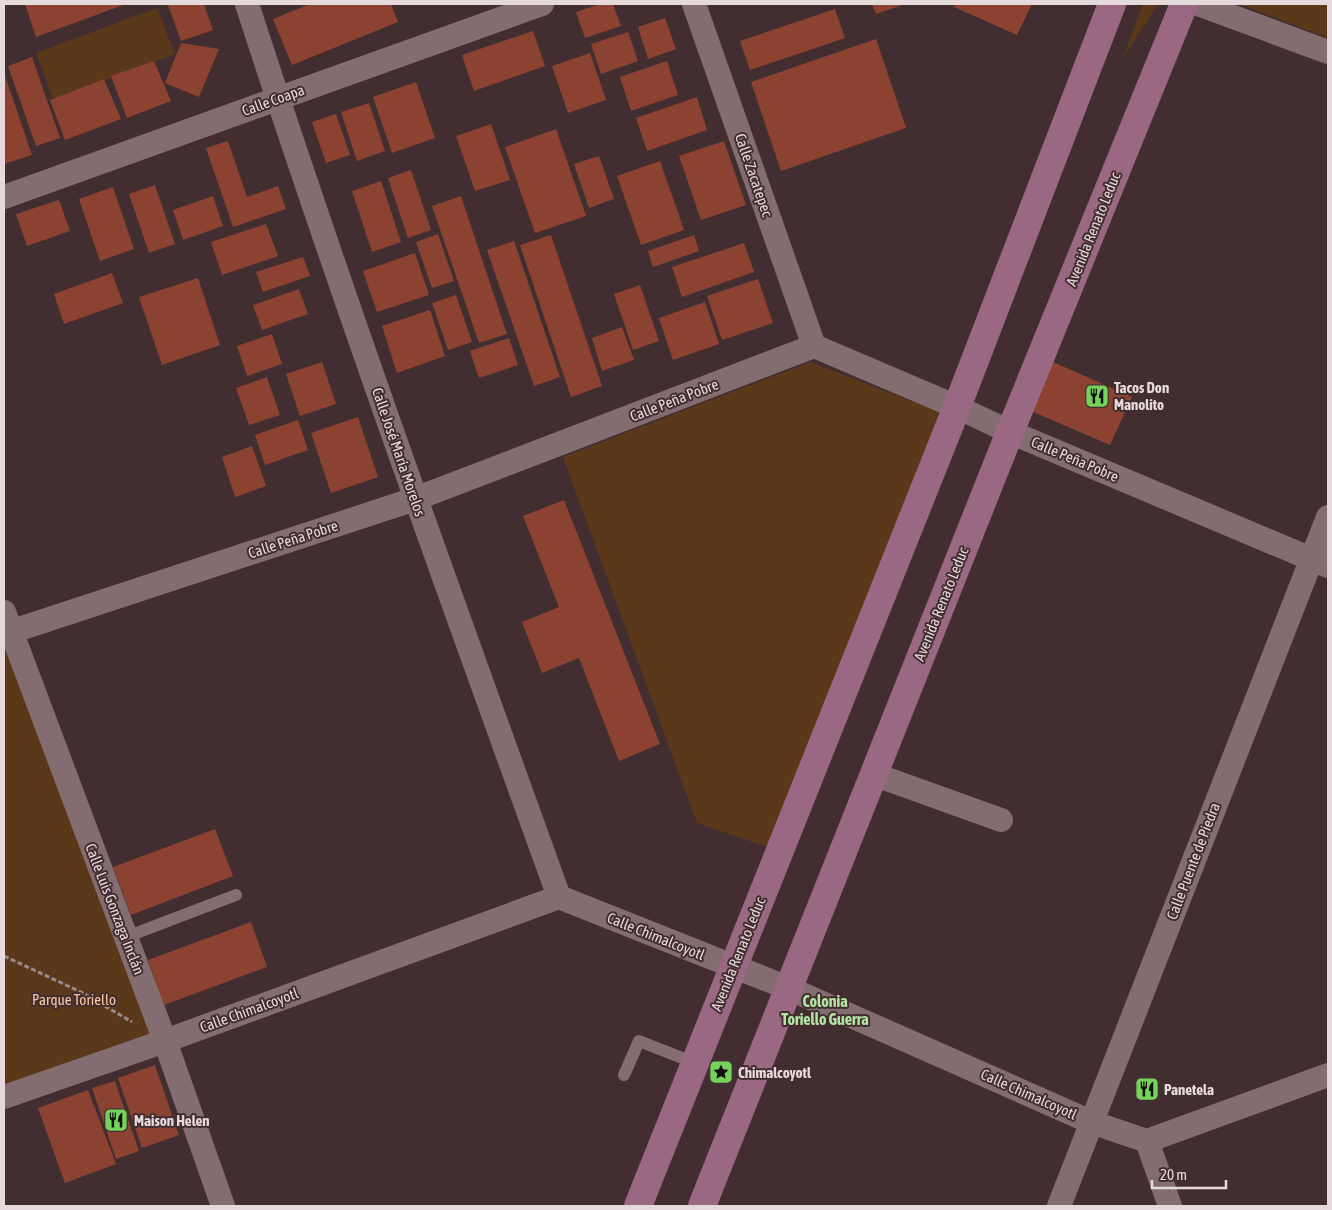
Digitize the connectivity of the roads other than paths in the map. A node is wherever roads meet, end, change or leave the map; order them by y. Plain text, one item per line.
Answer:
1 (247, 4) edge
2 (542, 4) edge
3 (694, 4) edge
4 (1112, 4) edge
5 (1184, 4) edge
6 (1198, 4) edge
7 (1328, 52) edge
8 (278, 99) junction
9 (4, 197) edge
10 (814, 346) junction
11 (957, 407) junction
12 (1010, 432) junction
13 (415, 499) junction
14 (1328, 517) edge
15 (1320, 563) edge
16 (6, 626) edge
17 (873, 774) junction
18 (1001, 820) dead end
19 (236, 895) dead end
20 (559, 897) junction
21 (126, 936) junction
22 (733, 966) junction
23 (788, 988) junction
24 (165, 1041) junction
25 (695, 1063) junction
26 (624, 1075) dead end
27 (1328, 1075) edge
28 (4, 1097) edge
29 (1091, 1122) junction
30 (1147, 1141) junction
31 (223, 1206) edge
32 (638, 1206) edge
33 (702, 1206) edge
34 (1059, 1206) edge
35 (1170, 1206) edge

1 - 8 street, Calle José María Morelos
2 - 8 street, Calle Coapa
3 - 10 street, Calle Zacatepec
4 - 11 street, Avenida Renato Leduc
5 - 12 street, Avenida Renato Leduc
6 - 7 street
8 - 9 street, Calle Coapa
8 - 13 street, Calle José María Morelos
10 - 11 street, Calle Peña Pobre
10 - 13 street, Calle Peña Pobre
11 - 12 street, Calle Peña Pobre
11 - 22 street, Avenida Renato Leduc
12 - 15 street, Calle Peña Pobre
12 - 17 street, Avenida Renato Leduc
13 - 16 street, Calle Peña Pobre
13 - 20 street, Calle José María Morelos
14 - 15 street, Calle Puente de Piedra
15 - 29 street, Calle Puente de Piedra
16 - 21 street, Calle Luis Gonzaga Inclán
17 - 18 street
17 - 23 street, Avenida Renato Leduc
19 - 21 lane
20 - 22 street, Calle Chimalcoyotl
20 - 24 street, Calle Chimalcoyotl
21 - 24 street, Calle Luis Gonzaga Inclán
22 - 23 street, Calle Chimalcoyotl
22 - 25 street, Avenida Renato Leduc
23 - 29 street, Calle Chimalcoyotl
23 - 33 street, Avenida Renato Leduc
24 - 28 street, Calle Chimalcoyotl
24 - 31 street, Calle Luis Gonzaga Inclán
25 - 26 lane
25 - 32 street, Avenida Renato Leduc
27 - 30 street
29 - 30 street, Calle Chimalcoyotl
29 - 34 street, Calle Puente de Piedra
30 - 35 street

